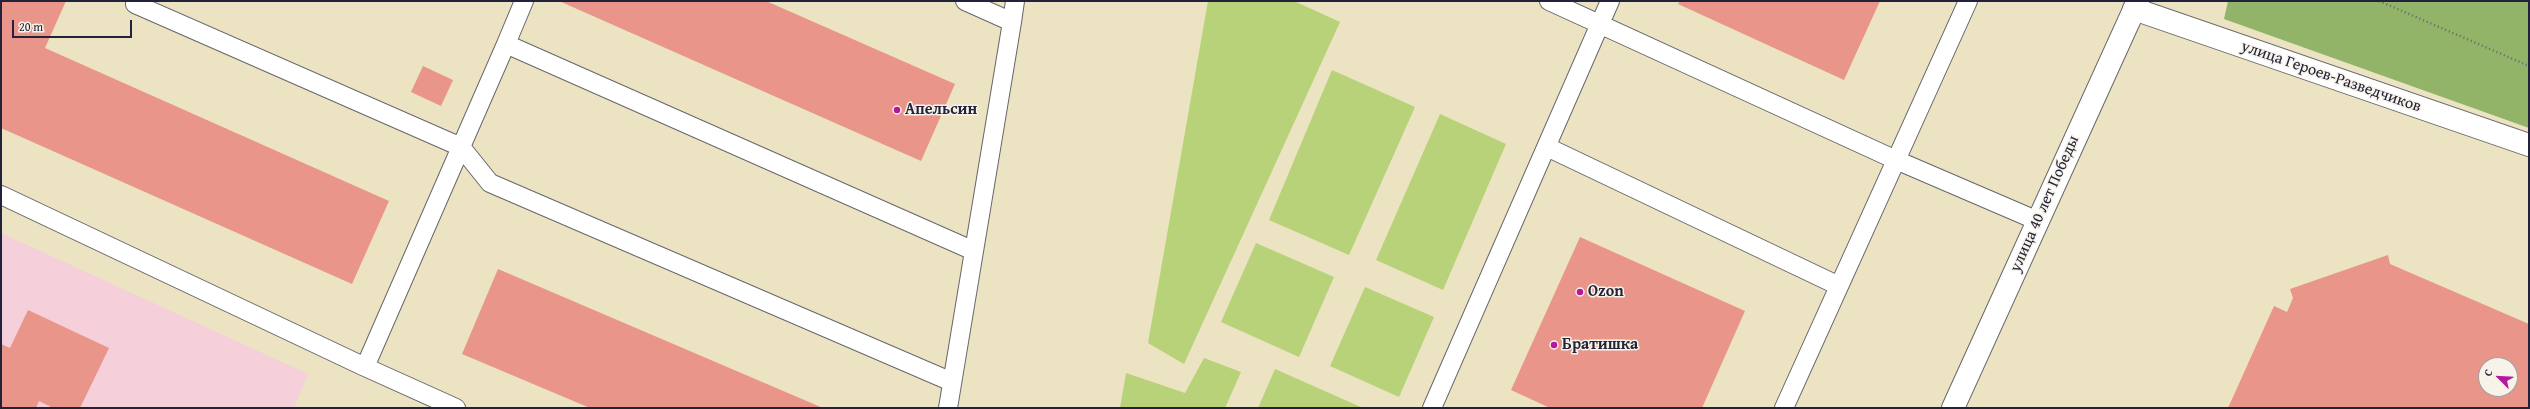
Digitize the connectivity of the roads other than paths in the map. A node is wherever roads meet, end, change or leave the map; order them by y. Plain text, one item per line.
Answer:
1 (136, 1) edge
2 (524, 1) edge
3 (965, 1) edge
4 (1015, 1) edge
5 (1549, 1) edge
6 (1610, 1) edge
7 (1968, 1) edge
8 (2136, 5) edge
9 (1012, 22) junction
10 (1600, 24) junction
11 (506, 44) junction
12 (2529, 145) edge
13 (460, 147) junction
14 (1547, 147) junction
15 (1896, 160) junction
16 (1, 195) edge
17 (2038, 220) junction
18 (974, 251) junction
19 (1839, 286) junction
20 (365, 367) junction
21 (952, 382) junction
22 (456, 408) edge
23 (948, 408) edge
24 (1432, 408) edge
25 (1784, 408) edge
26 (1953, 408) edge

1 - 13 lane
2 - 11 lane
3 - 9 lane
4 - 9 lane
5 - 10 lane
6 - 10 lane
7 - 15 lane
8 - 12 street, улица Героев-Разведчиков
8 - 17 street, улица 40 лет Победы
9 - 18 lane
10 - 14 lane
10 - 15 lane
11 - 13 lane
11 - 18 lane
13 - 20 lane
13 - 21 lane
14 - 19 lane
14 - 24 lane
15 - 17 lane
15 - 19 lane
16 - 20 lane
17 - 26 street, улица 40 лет Победы
18 - 21 lane
19 - 25 lane
20 - 22 lane
21 - 23 lane

